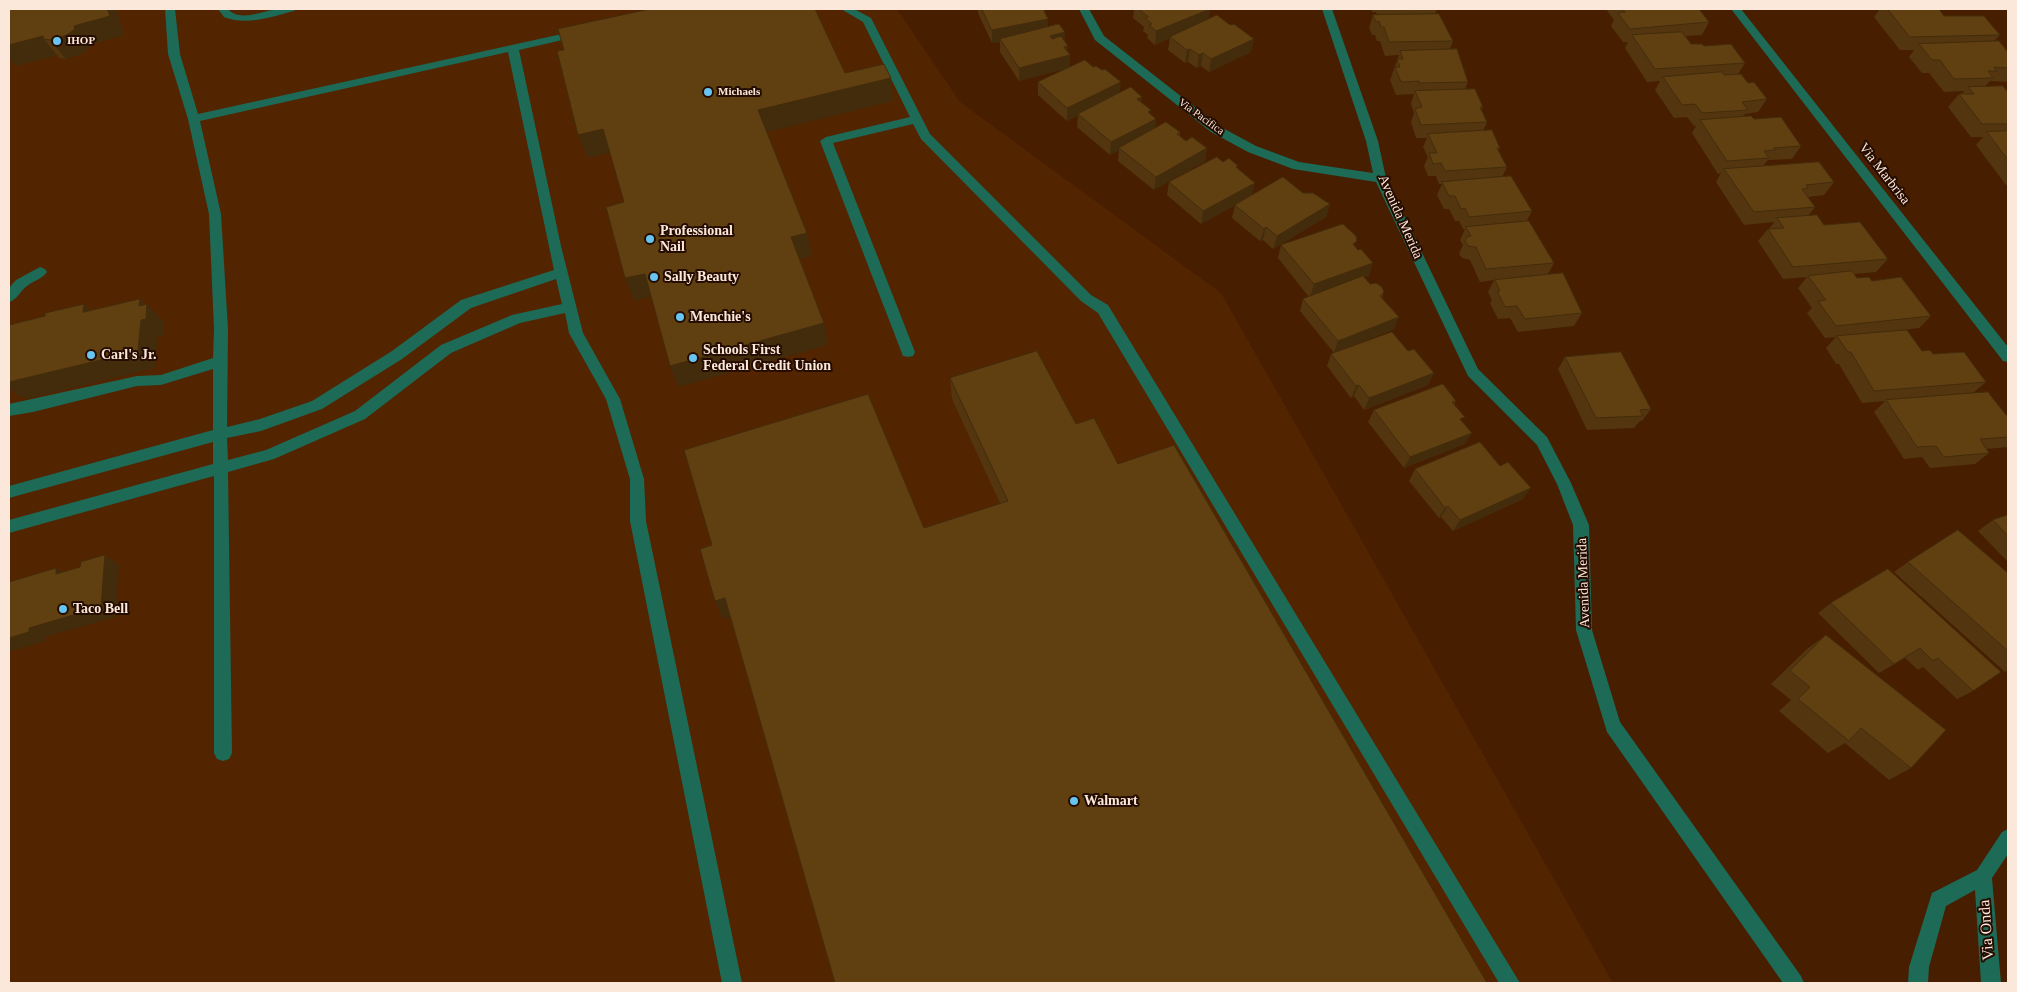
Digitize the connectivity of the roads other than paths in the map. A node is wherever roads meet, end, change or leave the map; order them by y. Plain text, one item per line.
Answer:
1 (170, 9) edge
2 (223, 9) edge
3 (290, 9) edge
4 (846, 9) edge
5 (1084, 9) edge
6 (1327, 9) edge
7 (1736, 9) edge
8 (595, 30) edge
9 (512, 48) junction
10 (194, 119) junction
11 (916, 119) junction
12 (1380, 178) junction
13 (40, 272) dead end
14 (561, 273) junction
15 (9, 297) edge
16 (570, 307) junction
17 (908, 352) dead end
18 (2008, 357) edge
19 (220, 361) junction
20 (9, 410) edge
21 (220, 434) junction
22 (221, 468) junction
23 (9, 492) edge
24 (9, 527) edge
25 (223, 753) dead end
26 (2008, 838) edge
27 (1984, 876) junction
28 (732, 983) edge
29 (1510, 983) edge
30 (1794, 983) edge
31 (1918, 983) edge
32 (1991, 983) edge

1 - 10 street
2 - 3 street
4 - 11 street
5 - 12 street, Via Pacifica
6 - 12 street, Avenida Merida
7 - 18 street, Via Marbrisa
8 - 9 street
9 - 10 street
9 - 14 street
10 - 19 street
11 - 17 street
11 - 29 street
12 - 30 street, Avenida Merida
13 - 15 street
14 - 16 street
14 - 21 street
16 - 22 street
16 - 28 street
19 - 20 street
19 - 21 street
21 - 22 street
21 - 23 street
22 - 24 street
22 - 25 street
26 - 27 street, Via Onda
27 - 31 street, Via Onda
27 - 32 street, Via Onda

